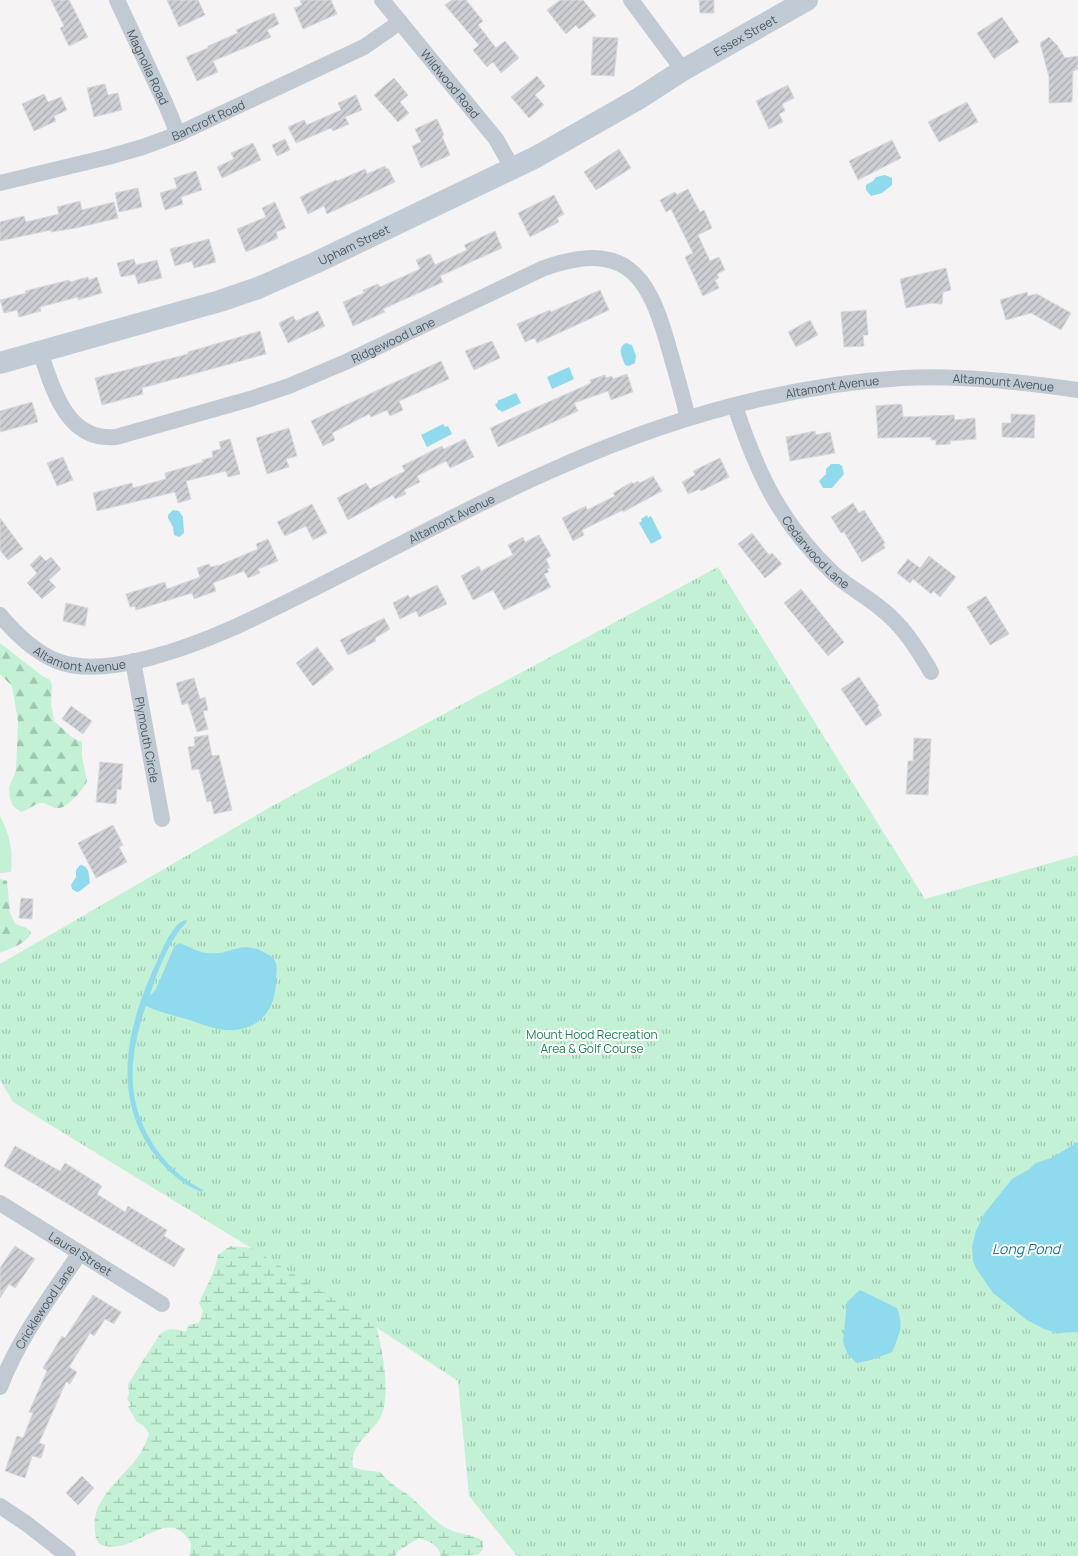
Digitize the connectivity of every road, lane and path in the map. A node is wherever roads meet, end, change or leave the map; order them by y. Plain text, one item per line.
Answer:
1 (117, 0) edge
2 (382, 0) edge
3 (631, 0) edge
4 (807, 0) edge
5 (400, 22) junction
6 (683, 70) junction
7 (178, 134) junction
8 (513, 169) junction
9 (0, 183) edge
10 (40, 352) junction
11 (0, 363) edge
12 (927, 378) joint
13 (1078, 390) edge
14 (736, 406) junction
15 (688, 418) junction
16 (0, 615) edge
17 (133, 661) junction
18 (931, 672) dead end
19 (162, 819) dead end
20 (0, 1203) edge
21 (80, 1254) junction
22 (162, 1304) dead end
23 (0, 1387) edge
24 (0, 1506) edge
25 (68, 1556) edge

1 - 7 street, Magnolia Road
2 - 5 street, Wildwood Road
3 - 6 street
4 - 6 main road, Essex Street
5 - 7 street, Bancroft Road
5 - 8 street, Wildwood Road
6 - 8 main road, Upham Street
7 - 9 street, Bancroft Road
8 - 10 main road, Upham Street
10 - 11 main road, Upham Street
10 - 15 street, Ridgewood Lane
12 - 13 street, Altamount Avenue
12 - 14 street, Altamont Avenue
14 - 15 street, Altamont Avenue
14 - 18 street, Cedarwood Lane
15 - 17 street, Altamont Avenue
16 - 17 street, Altamont Avenue
17 - 19 street, Plymouth Circle
20 - 21 street, Laurel Street
21 - 22 street, Laurel Street
21 - 23 street, Cricklewood Lane
24 - 25 street

